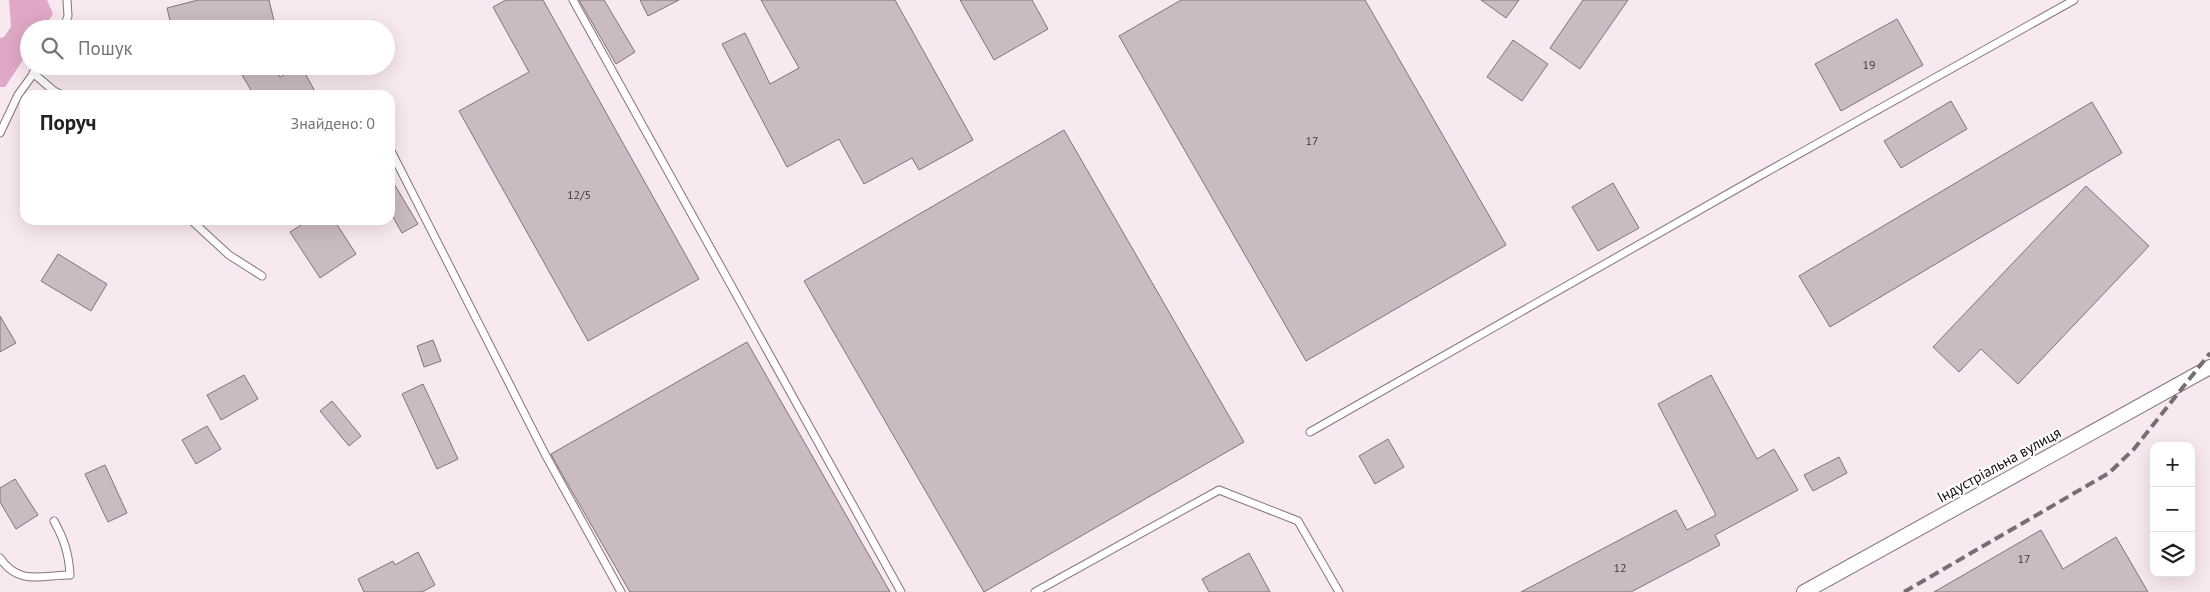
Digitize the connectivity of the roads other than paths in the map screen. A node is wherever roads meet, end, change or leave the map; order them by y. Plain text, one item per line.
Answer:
1 (67, 0) edge
2 (573, 0) edge
3 (2074, 0) edge
4 (66, 20) edge
5 (32, 75) edge
6 (35, 75) edge
7 (21, 90) edge
8 (53, 90) edge
9 (20, 92) edge
10 (0, 133) edge
11 (395, 158) edge
12 (196, 225) edge
13 (262, 276) dead end
14 (2210, 367) edge
15 (1310, 432) dead end
16 (54, 521) dead end
17 (0, 558) edge
18 (621, 592) edge
19 (901, 592) edge
20 (1035, 592) edge
21 (1339, 592) edge
22 (1804, 592) edge

1 - 4 lane
2 - 19 lane
3 - 15 lane
5 - 7 lane
6 - 8 lane
9 - 10 lane
11 - 18 lane
12 - 13 lane
14 - 22 street, Індустріальна вулиця
16 - 17 lane
20 - 21 lane

